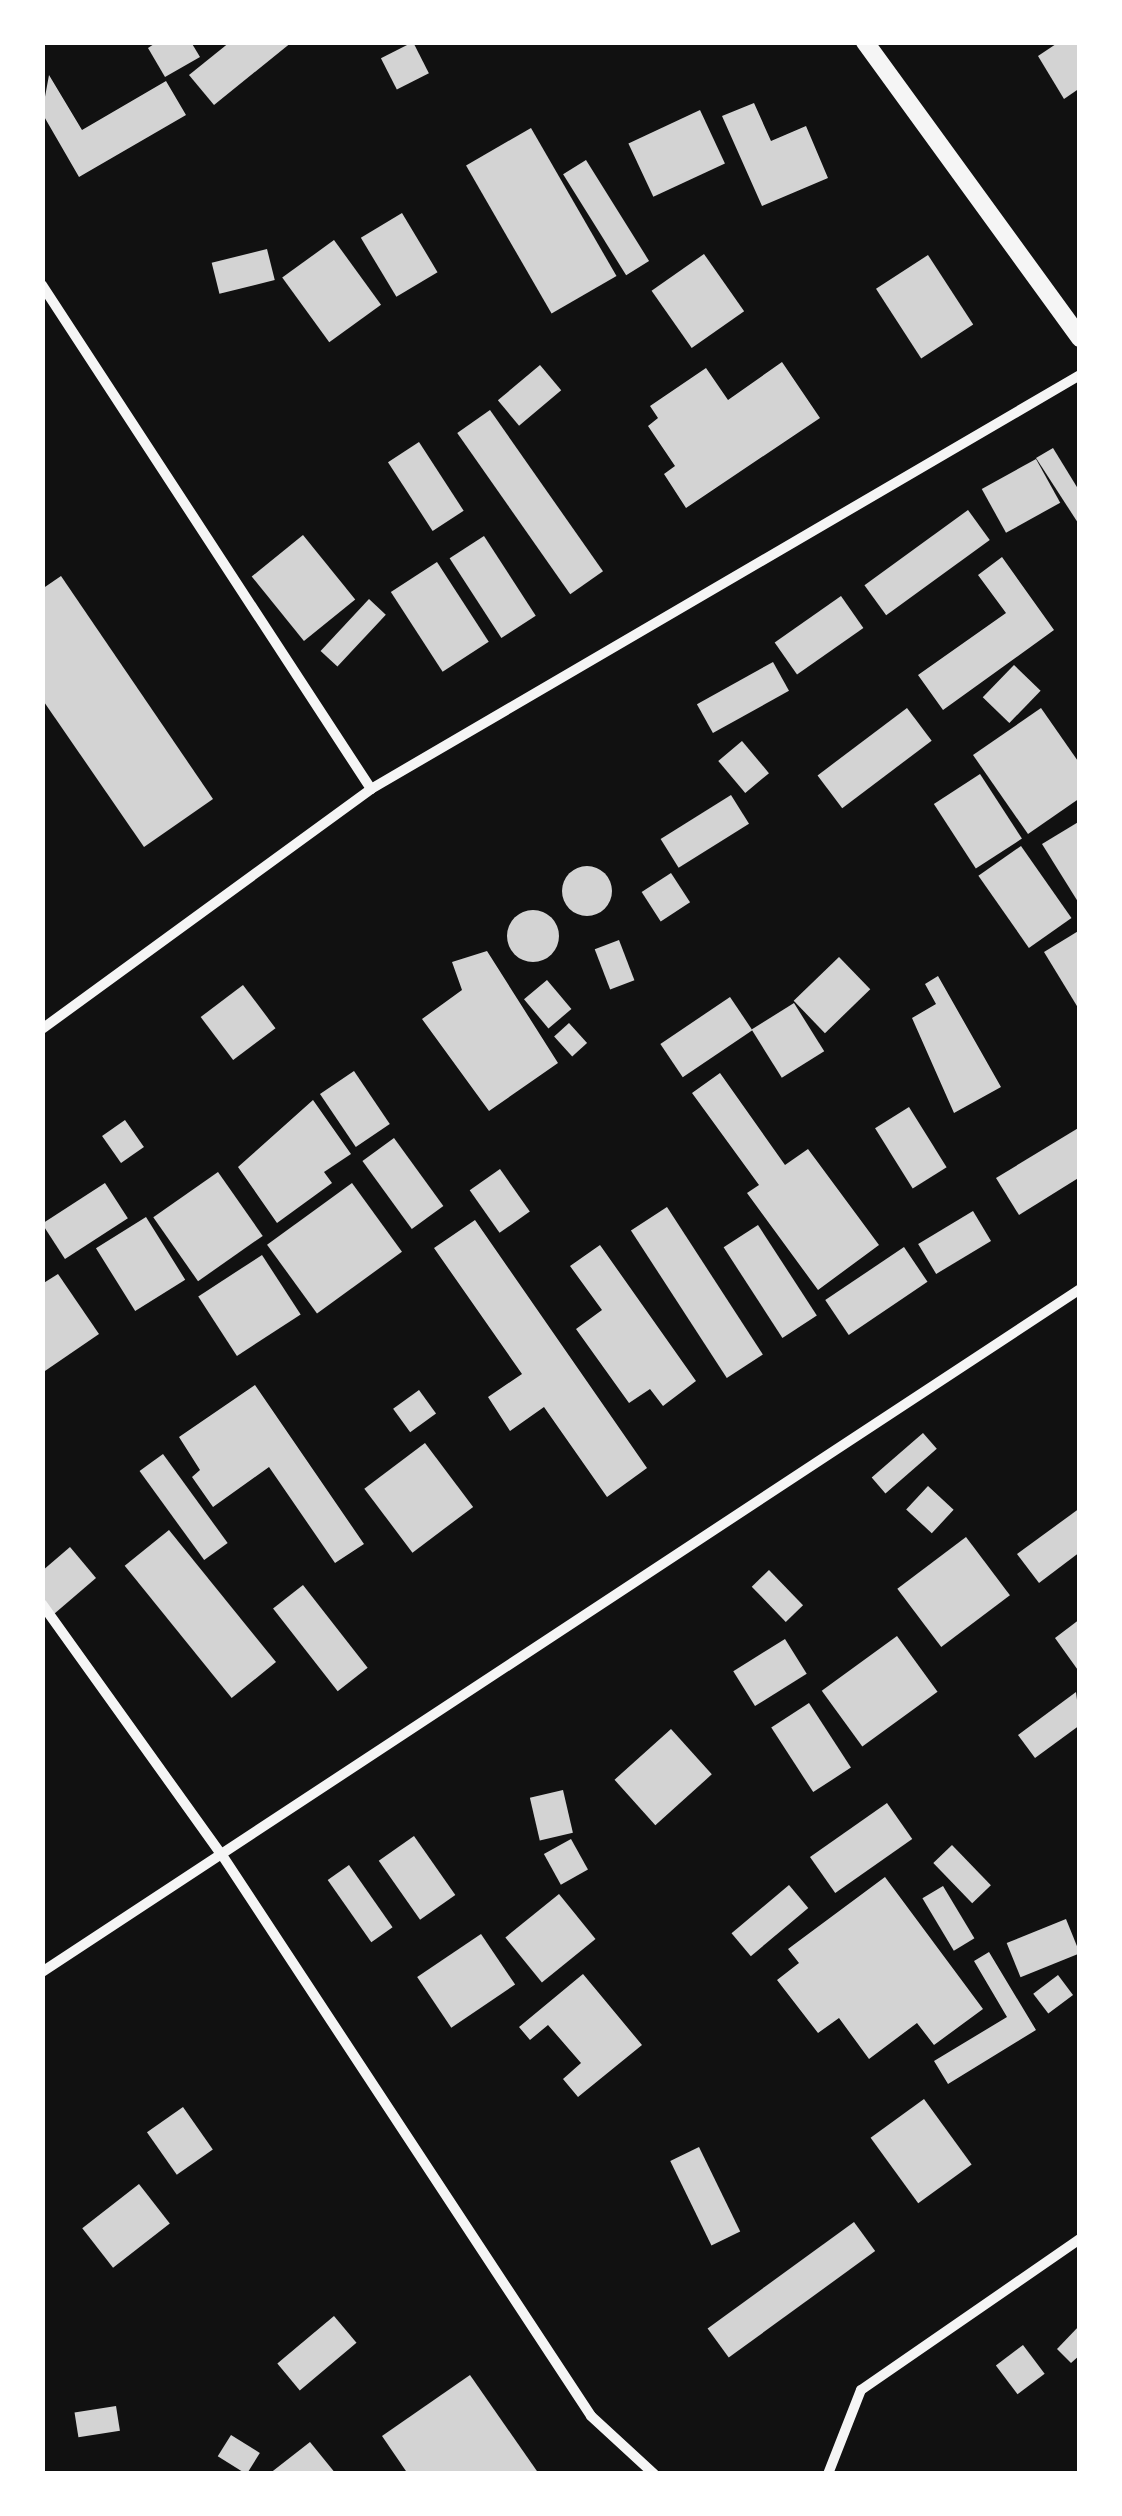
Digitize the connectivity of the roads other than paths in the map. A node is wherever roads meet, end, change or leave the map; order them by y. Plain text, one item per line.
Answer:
1 (864, 42) edge
2 (42, 286) edge
3 (1080, 338) edge
4 (1080, 375) edge
5 (372, 790) junction
6 (42, 1029) edge
7 (1080, 1289) edge
8 (42, 1604) edge
9 (222, 1855) junction
10 (42, 1972) edge
11 (1080, 2239) edge
12 (654, 2474) edge
13 (828, 2474) edge

1 - 3 street
2 - 5 street
4 - 5 street
5 - 6 street
7 - 9 street
8 - 9 street
9 - 10 street
9 - 12 street
11 - 13 street

